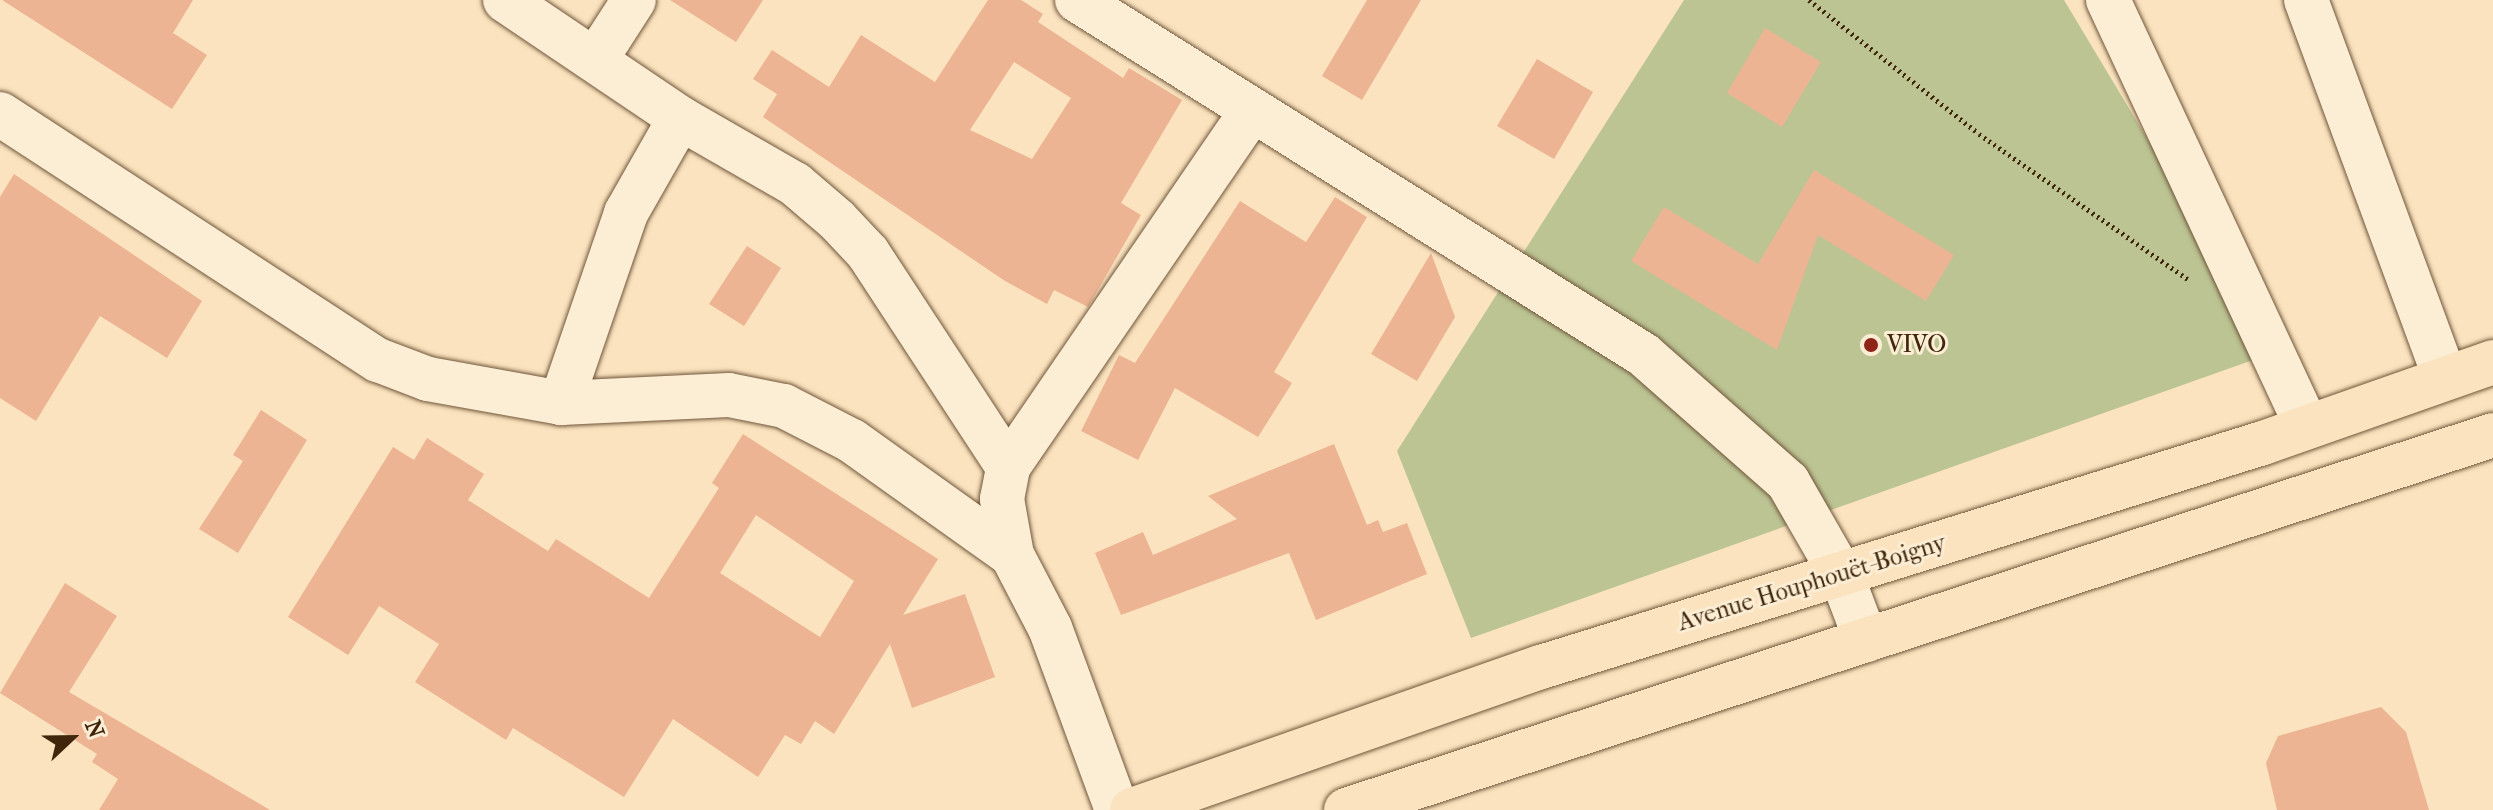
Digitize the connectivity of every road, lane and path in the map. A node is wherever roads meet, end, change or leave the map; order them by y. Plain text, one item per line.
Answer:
1 (505, 0) edge
2 (634, 0) edge
3 (1077, 0) edge
4 (1809, 0) edge
5 (2108, 0) edge
6 (2306, 0) edge
7 (596, 59) junction
8 (1251, 112) junction
9 (0, 114) edge
10 (680, 118) junction
11 (2199, 288) dead end
12 (2493, 362) edge
13 (2445, 377) junction
14 (561, 403) junction
15 (2307, 427) junction
16 (2493, 435) edge
17 (1008, 467) junction
18 (1012, 555) junction
19 (1841, 574) junction
20 (1866, 640) junction
21 (1117, 810) edge
22 (1132, 810) edge
23 (1346, 810) edge

1 - 7 street
2 - 7 street
3 - 8 street
4 - 11 path
5 - 15 street
6 - 13 street
7 - 10 street
8 - 17 street
8 - 19 street
9 - 14 street
10 - 14 street
10 - 17 street
12 - 13 highway, Avenue Houphouët-Boigny
13 - 15 highway, Avenue Houphouët-Boigny
14 - 18 street
15 - 19 highway, Avenue Houphouët-Boigny
16 - 20 highway
17 - 18 street
18 - 21 street
19 - 20 street
19 - 22 highway, Avenue Houphouët-Boigny
20 - 23 highway

